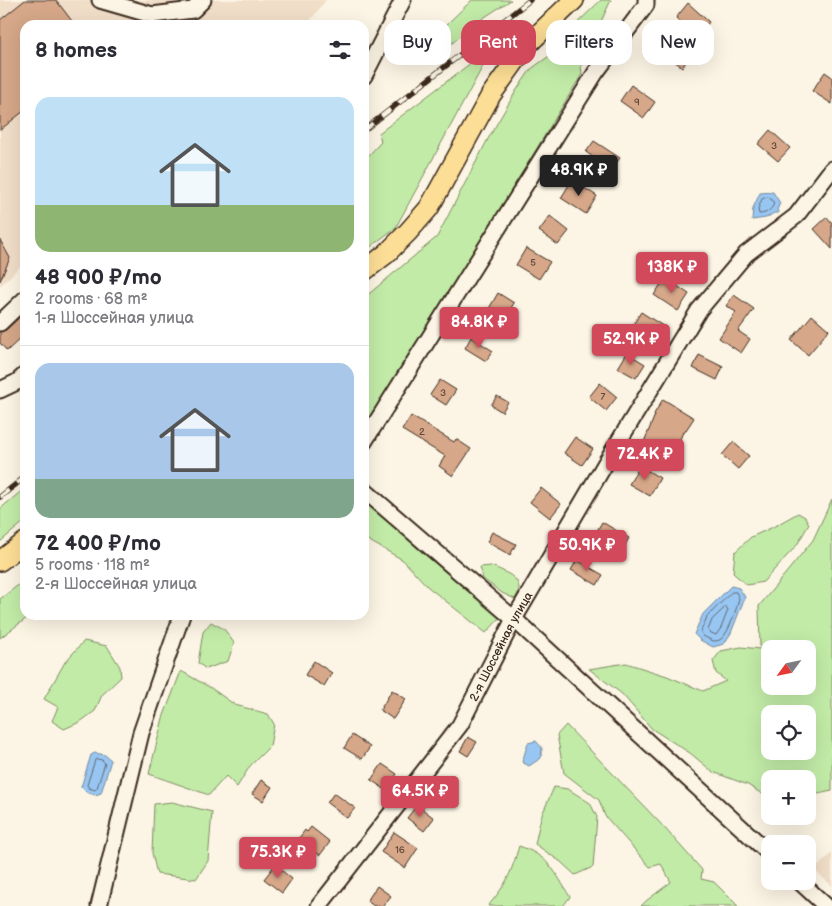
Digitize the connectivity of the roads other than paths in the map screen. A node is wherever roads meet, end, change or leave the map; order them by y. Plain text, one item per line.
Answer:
1 (100, 0) edge
2 (203, 0) edge
3 (403, 0) edge
4 (574, 0) edge
5 (646, 0) edge
6 (369, 66) edge
7 (832, 169) edge
8 (369, 267) edge
9 (20, 305) edge
10 (0, 323) edge
11 (20, 379) edge
12 (0, 390) edge
13 (369, 434) edge
14 (369, 494) edge
15 (20, 546) edge
16 (0, 561) edge
17 (514, 619) junction
18 (180, 620) edge
19 (761, 846) edge
20 (809, 890) edge
21 (99, 906) edge
22 (319, 906) edge
23 (826, 906) edge

1 - 2 street
3 - 6 street
4 - 8 main road
5 - 13 street
7 - 17 street, 2-я Шоссейная улица
9 - 10 street
11 - 12 street
14 - 17 street
15 - 16 main road
17 - 19 street
17 - 22 street, 2-я Шоссейная улица
18 - 21 street
20 - 23 street

